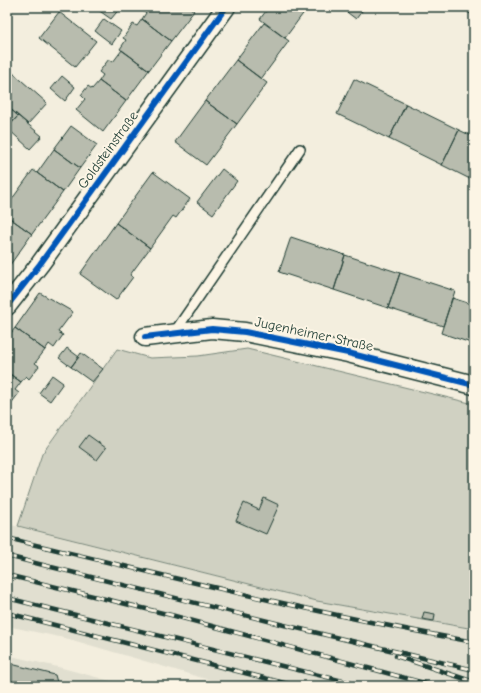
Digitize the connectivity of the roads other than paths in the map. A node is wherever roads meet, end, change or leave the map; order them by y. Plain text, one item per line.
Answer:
1 (226, 7) edge
2 (300, 149) dead end
3 (7, 306) edge
4 (173, 334) junction
5 (145, 337) dead end
6 (474, 385) edge

1 - 3 street, Goldsteinstraße
2 - 4 lane
4 - 5 street, Jugenheimer Straße
4 - 6 street, Jugenheimer Straße

